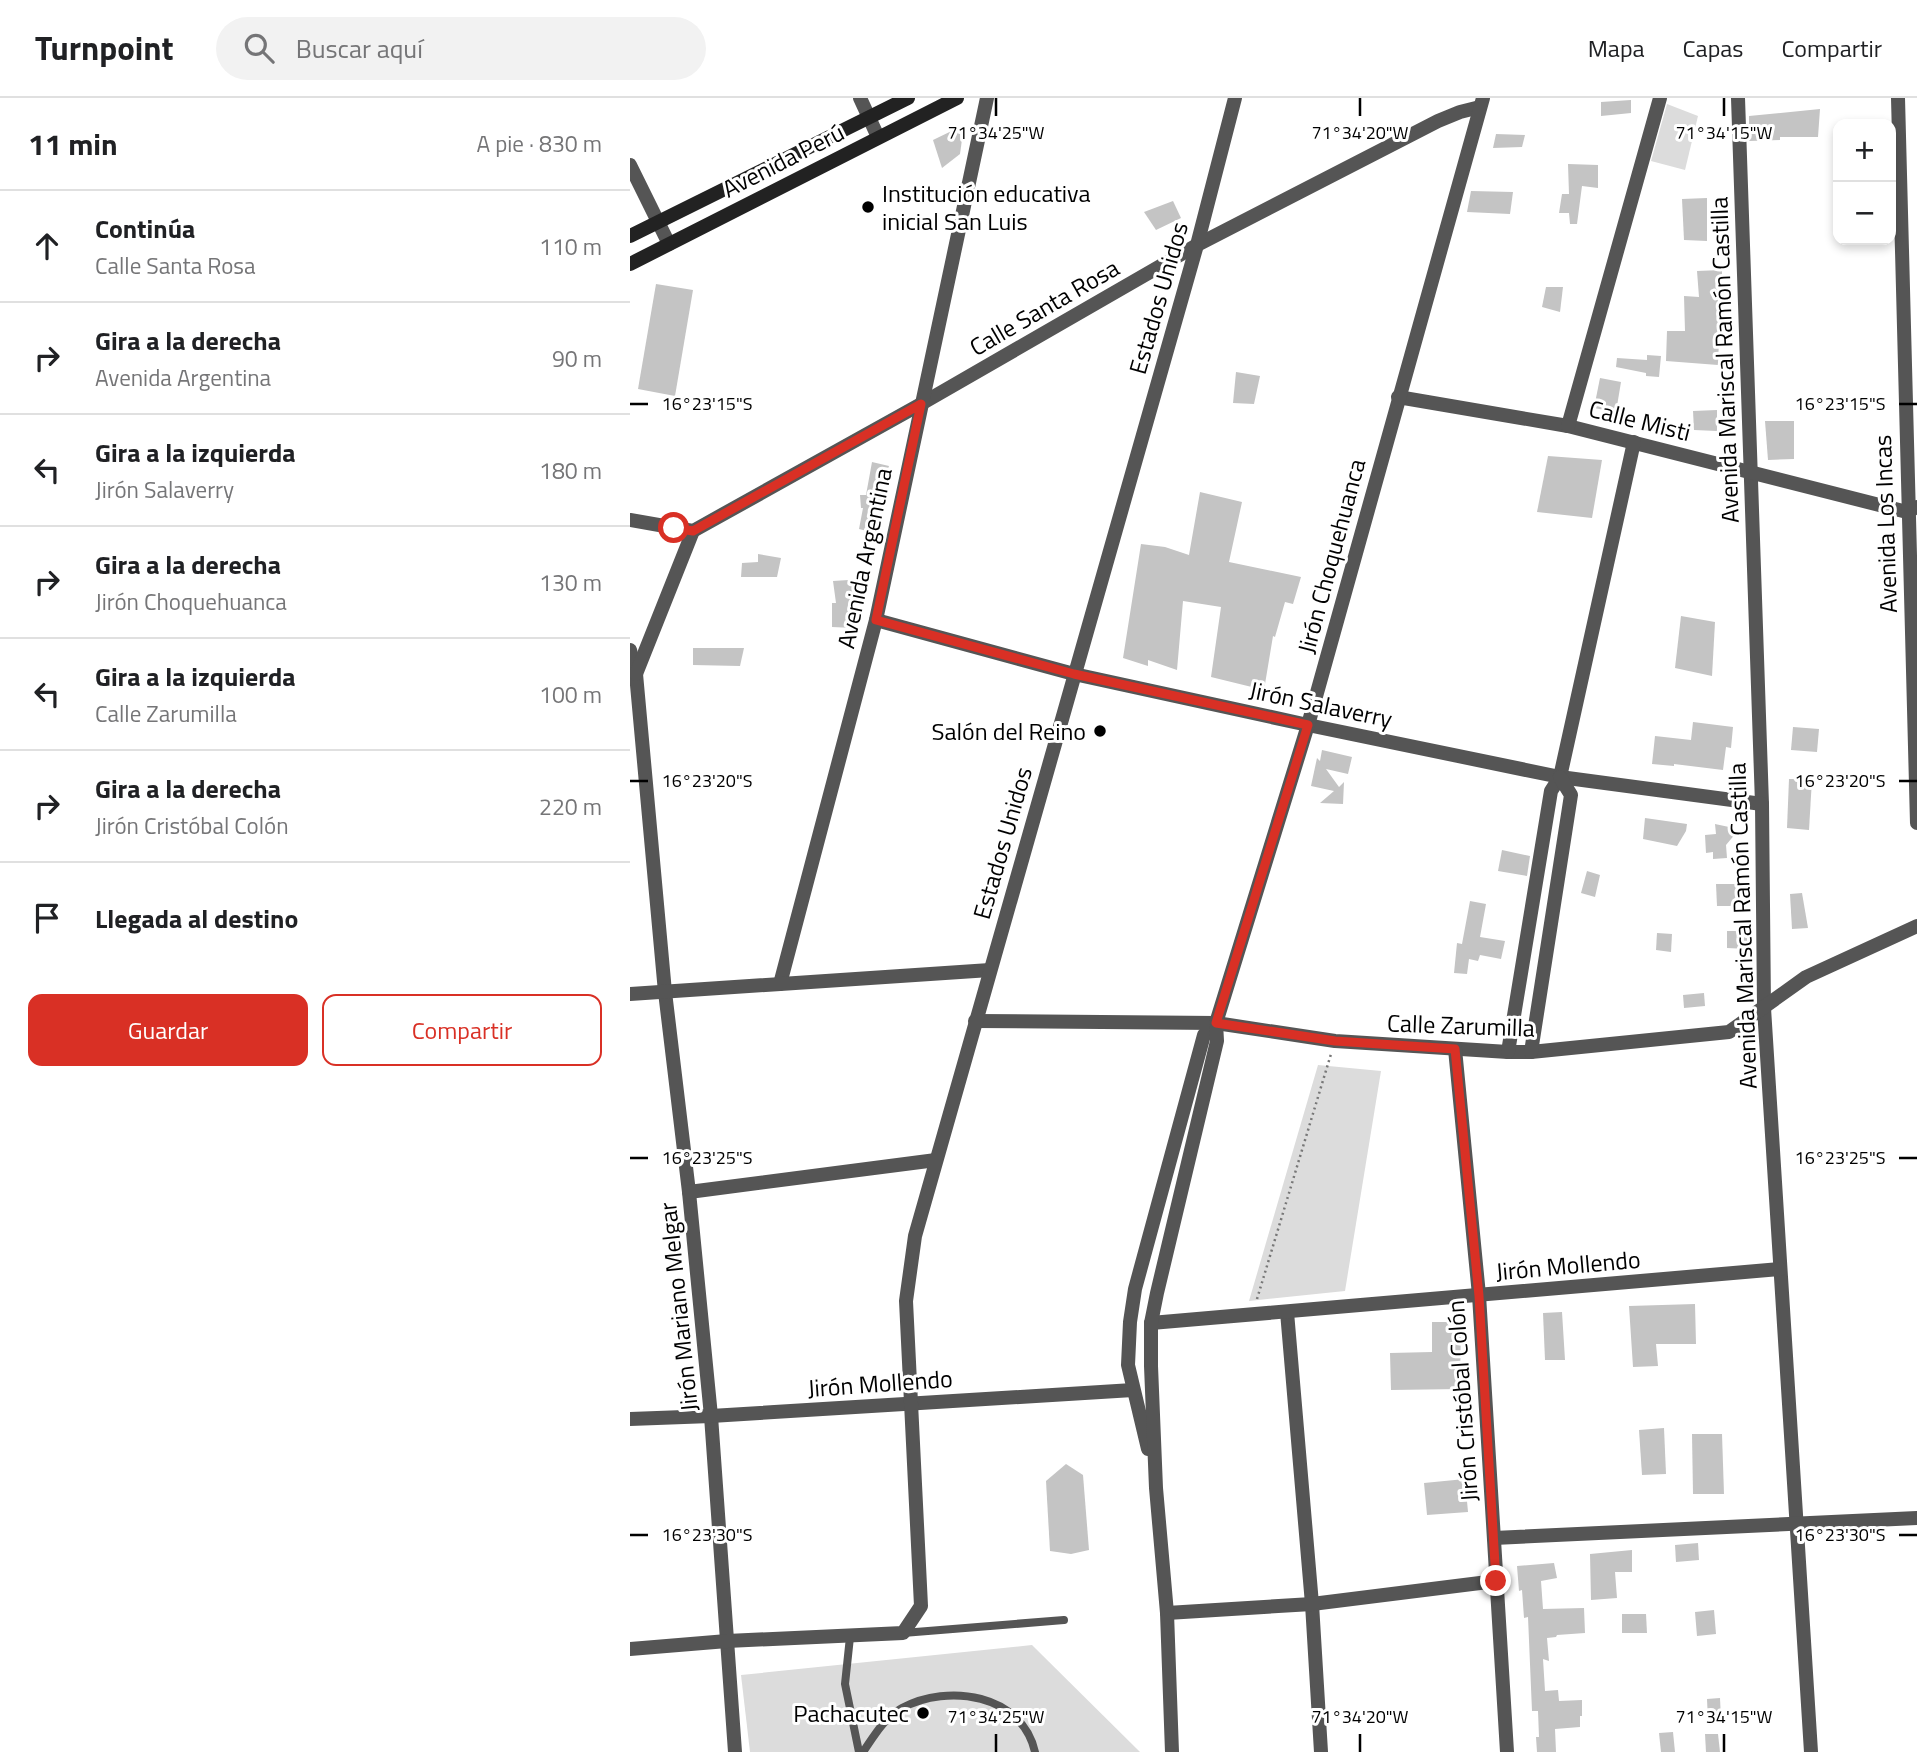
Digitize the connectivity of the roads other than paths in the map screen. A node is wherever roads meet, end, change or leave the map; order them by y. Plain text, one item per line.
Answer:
1 (860, 98) edge
2 (908, 98) edge
3 (957, 98) edge
4 (988, 98) edge
5 (1235, 98) edge
6 (1660, 98) edge
7 (1738, 98) edge
8 (1898, 98) edge
9 (1482, 103) edge
10 (869, 117) junction
11 (878, 136) junction
12 (630, 165) edge
13 (657, 223) junction
14 (630, 236) edge
15 (669, 244) junction
16 (1197, 244) junction
17 (630, 265) edge
18 (1398, 397) junction
19 (921, 404) junction
20 (1568, 426) junction
21 (1634, 442) junction
22 (1750, 471) junction
23 (1912, 510) edge
24 (630, 520) edge
25 (693, 531) junction
26 (876, 620) junction
27 (630, 650) edge
28 (636, 674) junction
29 (1074, 674) junction
30 (1308, 725) junction
31 (1560, 777) junction
32 (1762, 804) junction
33 (1917, 822) edge
34 (1917, 926) edge
35 (990, 970) junction
36 (780, 984) junction
37 (665, 992) junction
38 (630, 994) edge
39 (1764, 1008) junction
40 (975, 1021) junction
41 (1216, 1023) junction
42 (1455, 1049) junction
43 (1508, 1052) junction
44 (1531, 1052) junction
45 (936, 1160) junction
46 (689, 1192) junction
47 (1780, 1269) junction
48 (1479, 1296) junction
49 (1287, 1312) junction
50 (1152, 1323) junction
51 (1133, 1390) junction
52 (912, 1404) junction
53 (711, 1416) junction
54 (630, 1419) edge
55 (1156, 1488) junction
56 (1917, 1518) edge
57 (1796, 1522) junction
58 (1494, 1538) junction
59 (1496, 1581) junction
60 (1312, 1604) junction
61 (1167, 1613) junction
62 (1064, 1620) dead end
63 (903, 1633) junction
64 (850, 1637) junction
65 (727, 1641) junction
66 (630, 1649) edge
67 (735, 1752) edge
68 (861, 1752) edge
69 (1035, 1752) edge
70 (1172, 1752) edge
71 (1321, 1752) edge
72 (1507, 1752) edge
73 (1811, 1752) edge

1 - 10 street
2 - 10 main road, Avenida Perú
3 - 11 main road, Avenida Perú
4 - 19 street, Avenida Argentina
5 - 16 street, Estados Unidos
6 - 20 street
7 - 22 street, Avenida Mariscal Ramón Castilla
8 - 23 street, Avenida Los Incas
9 - 16 street, Calle Santa Rosa
9 - 18 street, Jirón Choquehuanca
10 - 11 street
10 - 13 main road, Avenida Perú
11 - 15 main road, Avenida Perú
12 - 13 street
13 - 14 main road, Avenida Perú
13 - 15 street
15 - 17 main road, Avenida Perú
16 - 19 street, Calle Santa Rosa
16 - 29 street, Estados Unidos
18 - 20 street, Calle Misti
18 - 30 street, Jirón Choquehuanca
19 - 25 street, Calle Santa Rosa
19 - 26 street, Avenida Argentina
20 - 21 street, Calle Misti
21 - 22 street, Calle Misti
21 - 31 street
22 - 23 street, Calle Misti
22 - 32 street, Avenida Mariscal Ramón Castilla
23 - 33 street, Avenida Los Incas
24 - 25 street
25 - 28 street
26 - 29 street, Jirón Salaverry
26 - 36 street, Avenida Argentina
27 - 28 street, Jirón Mariano Melgar
28 - 37 street, Jirón Mariano Melgar
29 - 30 street, Jirón Salaverry
29 - 35 street, Estados Unidos
30 - 31 street, Jirón Salaverry
30 - 41 street, Jirón Choquehuanca
31 - 32 street, Jirón Salaverry
31 - 43 street
31 - 44 street
32 - 39 street, Avenida Mariscal Ramón Castilla
34 - 39 street, Calle Zarumilla
35 - 36 street
35 - 40 street, Estados Unidos
36 - 37 street
37 - 38 street
37 - 46 street, Jirón Mariano Melgar
39 - 44 street, Calle Zarumilla
39 - 47 street, Avenida Mariscal Ramón Castilla
40 - 41 street, Calle Zarumilla
40 - 45 street, Estados Unidos
41 - 42 street, Calle Zarumilla
41 - 50 street, Jirón Choquehuanca
41 - 51 street, Jirón Choquehuanca
42 - 43 street, Calle Zarumilla
42 - 48 street, Jirón Cristóbal Colón
43 - 44 street, Calle Zarumilla
45 - 46 street
45 - 52 street, Estados Unidos
46 - 53 street, Jirón Mariano Melgar
47 - 48 street, Jirón Mollendo
47 - 57 street, Avenida Mariscal Ramón Castilla
48 - 49 street, Jirón Mollendo
48 - 58 street, Jirón Cristóbal Colón
49 - 50 street, Jirón Mollendo
49 - 60 street
50 - 55 street, Jirón Choquehuanca
51 - 52 street, Jirón Mollendo
51 - 55 street, Jirón Choquehuanca
52 - 53 street, Jirón Mollendo
52 - 63 street, Estados Unidos
53 - 54 street, Jirón Mollendo
53 - 65 street, Jirón Mariano Melgar
55 - 61 street, Jirón Choquehuanca
56 - 57 street
57 - 58 street
57 - 73 street, Avenida Mariscal Ramón Castilla
58 - 59 street, Jirón Cristóbal Colón
59 - 60 street
59 - 72 street, Jirón Cristóbal Colón
60 - 61 street
60 - 71 street
61 - 70 street, Jirón Choquehuanca
62 - 63 lane
63 - 64 street
64 - 65 street
64 - 68 lane
65 - 66 street
65 - 67 street, Jirón Mariano Melgar
68 - 69 lane

